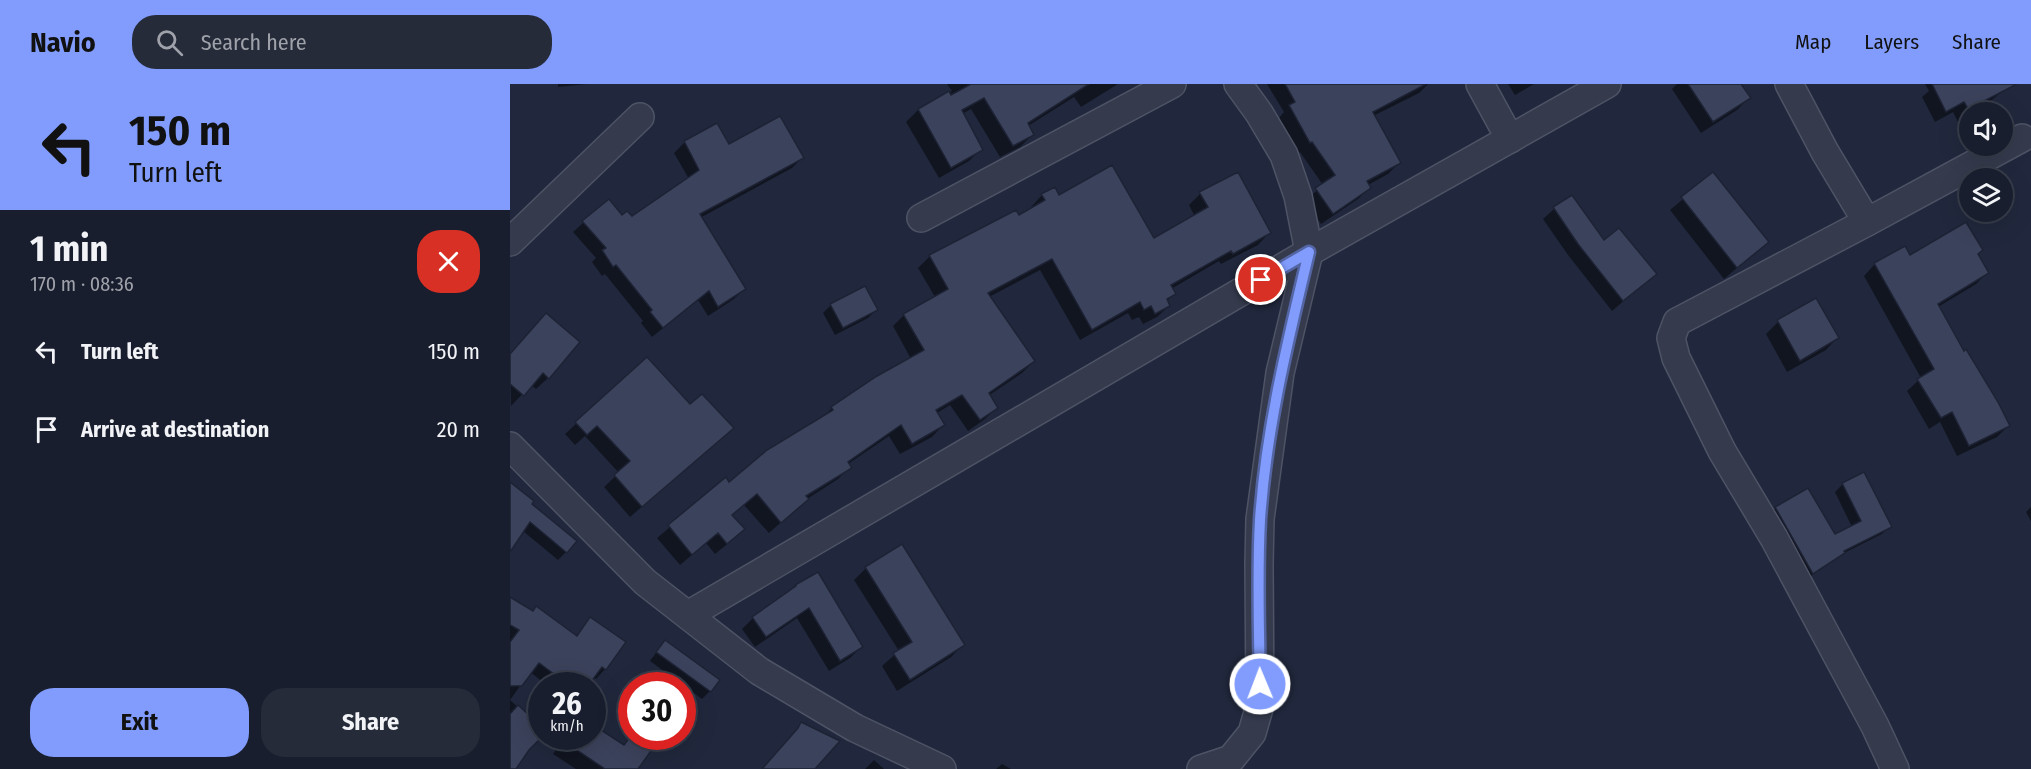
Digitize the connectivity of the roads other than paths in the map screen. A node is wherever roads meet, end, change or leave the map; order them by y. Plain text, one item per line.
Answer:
1 (1172, 84) edge
2 (1238, 84) edge
3 (1480, 84) edge
4 (1607, 84) edge
5 (1789, 84) edge
6 (640, 117) dead end
7 (2022, 138) dead end
8 (1510, 139) junction
9 (921, 218) dead end
10 (1867, 222) junction
11 (510, 242) edge
12 (1309, 252) junction
13 (510, 446) edge
14 (688, 615) junction
15 (942, 769) edge
16 (1201, 769) edge
17 (1895, 769) edge

1 - 9 street
2 - 12 street
3 - 8 street
4 - 8 street
5 - 10 street
6 - 11 street
7 - 10 street
8 - 12 street
10 - 17 street
12 - 14 street
12 - 16 street
13 - 14 street
14 - 15 street

